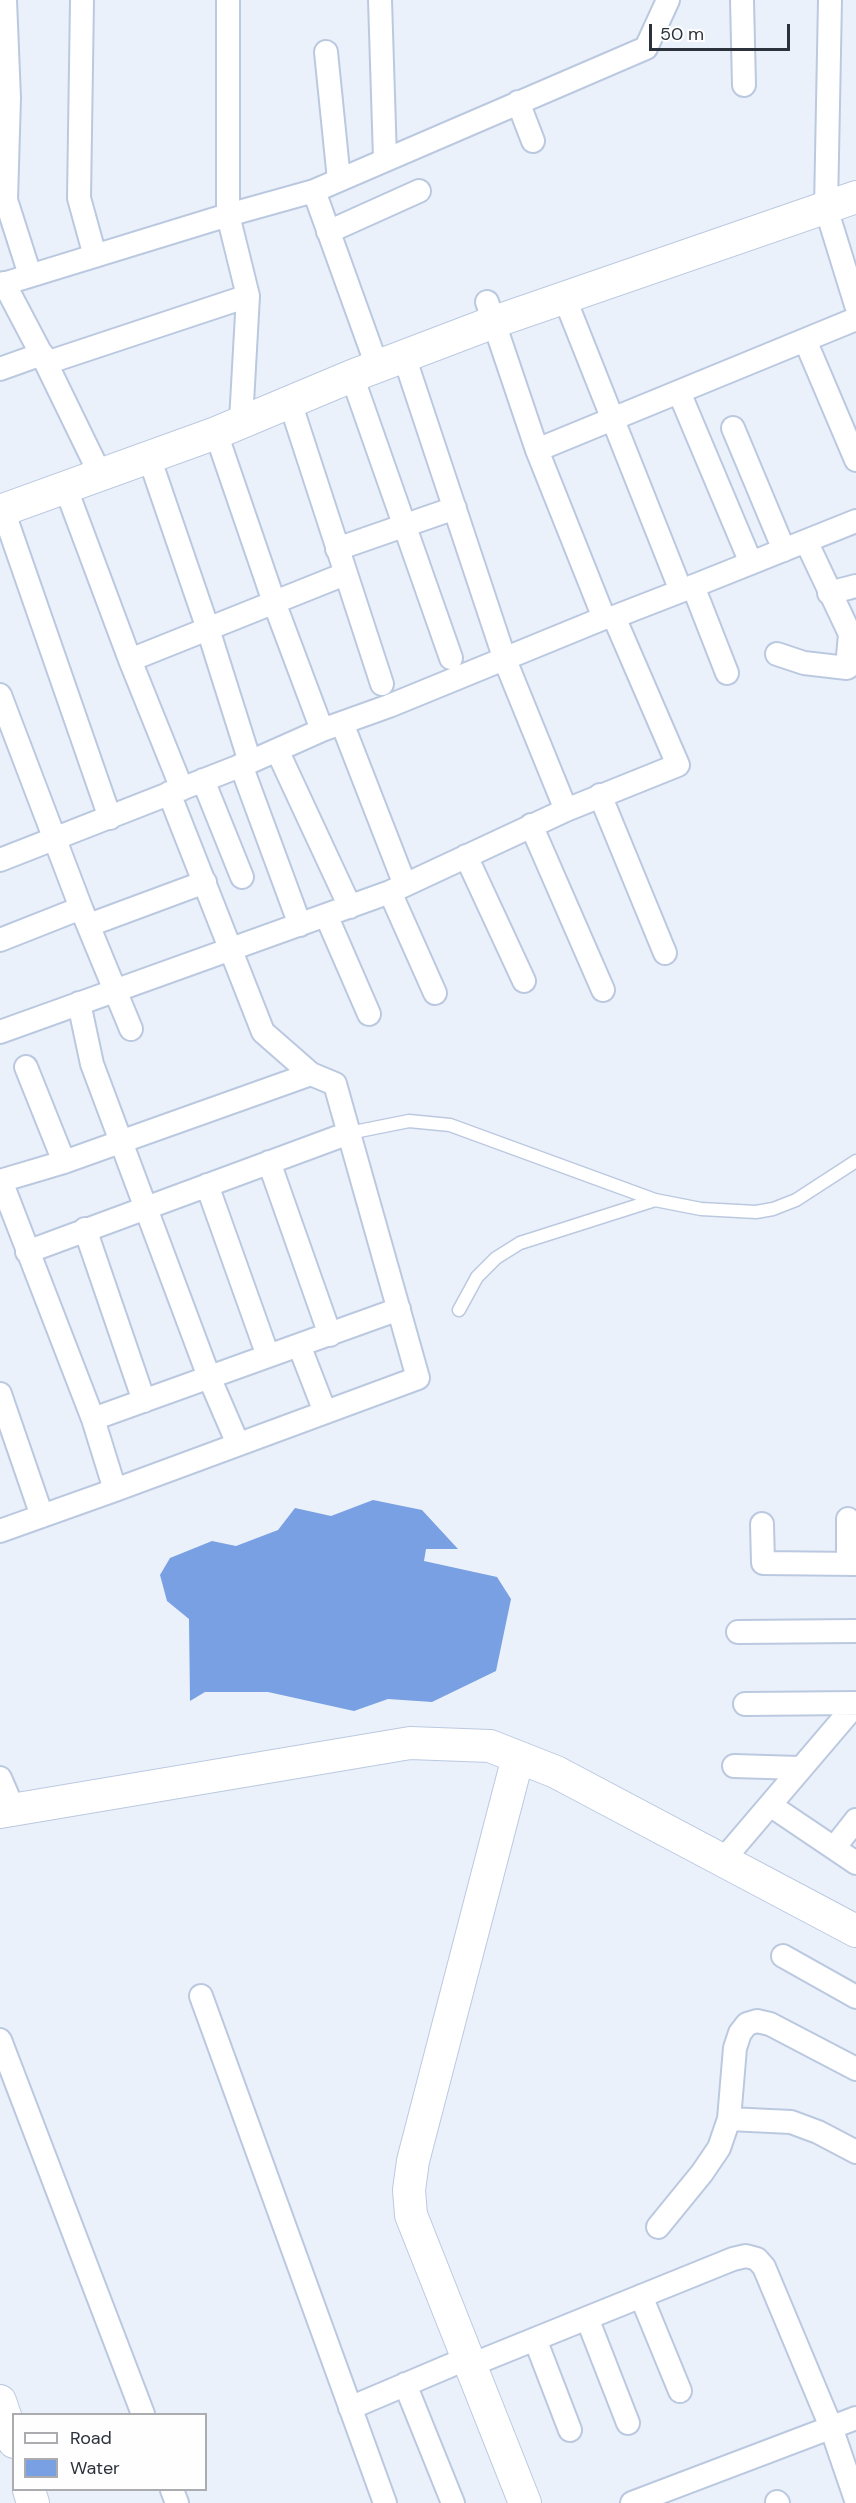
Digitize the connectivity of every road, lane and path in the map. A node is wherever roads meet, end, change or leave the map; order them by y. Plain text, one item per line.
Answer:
1 (4, 0) edge
2 (82, 0) edge
3 (228, 0) edge
4 (380, 0) edge
5 (668, 0) edge
6 (741, 0) edge
7 (830, 0) edge
8 (3, 44) edge
9 (326, 52) dead end
10 (744, 85) dead end
11 (4, 98) edge
12 (518, 102) junction
13 (533, 141) dead end
14 (385, 159) junction
15 (856, 175) edge
16 (339, 180) junction
17 (314, 191) junction
18 (419, 191) dead end
19 (826, 197) junction
20 (856, 197) edge
21 (3, 202) edge
22 (228, 214) junction
23 (328, 232) junction
24 (95, 255) junction
25 (30, 275) junction
26 (2, 284) edge
27 (248, 296) junction
28 (565, 299) junction
29 (856, 305) edge
30 (490, 312) junction
31 (856, 319) edge
32 (805, 340) junction
33 (44, 359) junction
34 (375, 361) junction
35 (0, 369) edge
36 (679, 392) junction
37 (290, 402) junction
38 (233, 418) junction
39 (612, 420) junction
40 (733, 428) dead end
41 (537, 450) junction
42 (149, 457) junction
43 (856, 460) edge
44 (95, 464) junction
45 (65, 486) junction
46 (1, 503) edge
47 (454, 508) junction
48 (856, 521) edge
49 (404, 525) junction
50 (806, 541) junction
51 (337, 549) junction
52 (784, 550) junction
53 (751, 563) junction
54 (345, 574) junction
55 (856, 586) edge
56 (687, 588) junction
57 (829, 593) junction
58 (274, 603) junction
59 (609, 618) junction
60 (208, 629) junction
61 (777, 654) dead end
62 (450, 657) dead end
63 (130, 660) junction
64 (505, 660) junction
65 (727, 673) dead end
66 (382, 684) dead end
67 (0, 696) edge
68 (332, 727) junction
69 (7, 732) edge
70 (276, 750) junction
71 (245, 764) junction
72 (203, 780) junction
73 (175, 791) junction
74 (600, 795) junction
75 (566, 810) junction
76 (110, 818) junction
77 (531, 825) junction
78 (56, 838) junction
79 (466, 856) junction
80 (0, 860) edge
81 (242, 877) dead end
82 (205, 882) junction
83 (397, 889) junction
84 (350, 907) junction
85 (326, 915) junction
86 (85, 916) junction
87 (300, 925) junction
88 (0, 940) edge
89 (231, 950) junction
90 (665, 953) dead end
91 (524, 981) dead end
92 (603, 990) dead end
93 (114, 991) junction
94 (435, 993) dead end
95 (79, 1003) junction
96 (369, 1014) dead end
97 (131, 1029) dead end
98 (0, 1032) edge
99 (26, 1066) dead end
100 (311, 1074) junction
101 (349, 1133) junction
102 (121, 1140) junction
103 (856, 1161) edge
104 (64, 1162) junction
105 (269, 1162) junction
106 (0, 1181) edge
107 (207, 1185) junction
108 (655, 1200) junction
109 (145, 1207) junction
110 (85, 1229) junction
111 (27, 1252) junction
112 (399, 1309) junction
113 (459, 1311) dead end
114 (330, 1335) junction
115 (299, 1345) junction
116 (268, 1356) junction
117 (209, 1377) junction
118 (0, 1394) edge
119 (144, 1401) junction
120 (325, 1412) junction
121 (93, 1419) junction
122 (7, 1434) edge
123 (238, 1444) junction
124 (115, 1490) junction
125 (42, 1516) junction
126 (848, 1519) dead end
127 (762, 1524) dead end
128 (0, 1531) edge
129 (852, 1564) edge
130 (856, 1631) edge
131 (738, 1632) dead end
132 (745, 1704) dead end
133 (856, 1704) edge
134 (518, 1757) junction
135 (734, 1766) dead end
136 (799, 1768) junction
137 (0, 1778) edge
138 (770, 1805) junction
139 (7, 1810) edge
140 (856, 1820) edge
141 (834, 1848) junction
142 (723, 1860) junction
143 (856, 1863) edge
144 (856, 1931) edge
145 (783, 1956) dead end
146 (201, 1996) dead end
147 (856, 1997) edge
148 (0, 2040) edge
149 (856, 2069) edge
150 (729, 2119) junction
151 (856, 2151) edge
152 (658, 2227) dead end
153 (641, 2296) junction
154 (587, 2318) junction
155 (535, 2339) junction
156 (469, 2361) junction
157 (405, 2384) junction
158 (680, 2391) dead end
159 (0, 2401) edge
160 (351, 2408) junction
161 (142, 2413) edge
162 (856, 2418) edge
163 (628, 2423) dead end
164 (831, 2427) junction
165 (570, 2430) dead end
166 (12, 2436) edge
167 (856, 2500) edge
168 (385, 2503) edge
169 (453, 2503) edge
170 (525, 2503) edge
171 (632, 2503) edge

1 - 8 street
2 - 24 street
3 - 22 street
4 - 14 street
5 - 12 street
6 - 10 street
7 - 19 street
8 - 11 street
9 - 16 street
11 - 21 street
12 - 13 street
12 - 14 street
14 - 16 street
15 - 19 street
16 - 17 street
17 - 22 street
17 - 23 street
18 - 23 street
19 - 20 street
19 - 28 street
19 - 29 street
19 - 30 street
21 - 25 street
22 - 24 street
22 - 27 street
23 - 34 street
24 - 25 street
25 - 26 street
26 - 33 street
27 - 33 street
27 - 38 street
28 - 30 street
28 - 39 street
30 - 34 street
30 - 41 street
31 - 32 street
32 - 36 street
32 - 43 street
33 - 35 street
33 - 44 street
34 - 37 street
34 - 38 street
34 - 47 street
34 - 49 street
36 - 39 street
36 - 53 street
37 - 38 street
37 - 51 street
38 - 42 street
38 - 44 street
38 - 58 street
39 - 41 street
39 - 56 street
40 - 52 street
41 - 59 street
42 - 44 street
42 - 60 street
44 - 45 street
44 - 46 street
45 - 46 street
45 - 63 street
46 - 76 street
47 - 49 street
47 - 64 street
48 - 50 street
49 - 51 street
49 - 62 street
50 - 52 street
50 - 57 street
51 - 54 street
52 - 53 street
53 - 56 street
54 - 58 street
54 - 66 street
55 - 57 street
56 - 59 street
56 - 65 street
57 - 61 street
58 - 60 street
58 - 68 street
59 - 64 street
59 - 74 street
60 - 63 street
60 - 71 street
63 - 73 street
64 - 68 street
64 - 75 street
67 - 69 street
68 - 70 street
68 - 83 street
69 - 78 street
70 - 71 street
70 - 84 street
71 - 72 street
71 - 87 street
72 - 73 street
72 - 81 street
73 - 76 street
73 - 82 street
74 - 75 street
74 - 90 street
75 - 77 street
76 - 78 street
77 - 79 street
77 - 92 street
78 - 80 street
78 - 86 street
79 - 83 street
79 - 91 street
82 - 86 street
82 - 89 street
83 - 84 street
83 - 94 street
84 - 85 street
85 - 87 street
85 - 96 street
86 - 88 street
86 - 93 street
87 - 89 street
89 - 93 street
89 - 100 street
93 - 95 street
93 - 97 street
95 - 98 street
95 - 102 street
99 - 104 street
100 - 101 street
100 - 102 street
101 - 105 street
101 - 108 lane
101 - 112 street
102 - 104 street
102 - 109 street
103 - 108 lane
104 - 106 street
105 - 107 street
105 - 114 street
106 - 111 street
107 - 109 street
107 - 116 street
108 - 113 lane
109 - 110 street
109 - 117 street
110 - 111 street
110 - 119 street
111 - 121 street
112 - 114 street
112 - 120 street
114 - 115 street
115 - 116 street
115 - 120 street
116 - 117 street
117 - 119 street
117 - 123 street
118 - 122 street
119 - 121 street
120 - 123 street
121 - 124 street
122 - 125 street
123 - 124 street
124 - 125 street
125 - 128 street
126 - 129 street
127 - 129 street
130 - 131 street
132 - 133 street
133 - 136 street
134 - 139 street
134 - 142 street
134 - 156 street
135 - 136 street
136 - 138 street
137 - 139 street
138 - 141 street
138 - 142 street
140 - 141 street
141 - 143 street
142 - 144 street
145 - 147 street
146 - 160 street
148 - 161 street
149 - 150 street
150 - 151 street
150 - 152 street
153 - 154 street
153 - 158 street
153 - 164 street
154 - 155 street
154 - 163 street
155 - 156 street
155 - 165 street
156 - 157 street
156 - 170 street
157 - 160 street
157 - 169 street
159 - 166 street
160 - 168 street
162 - 164 street
164 - 167 street
164 - 171 street

